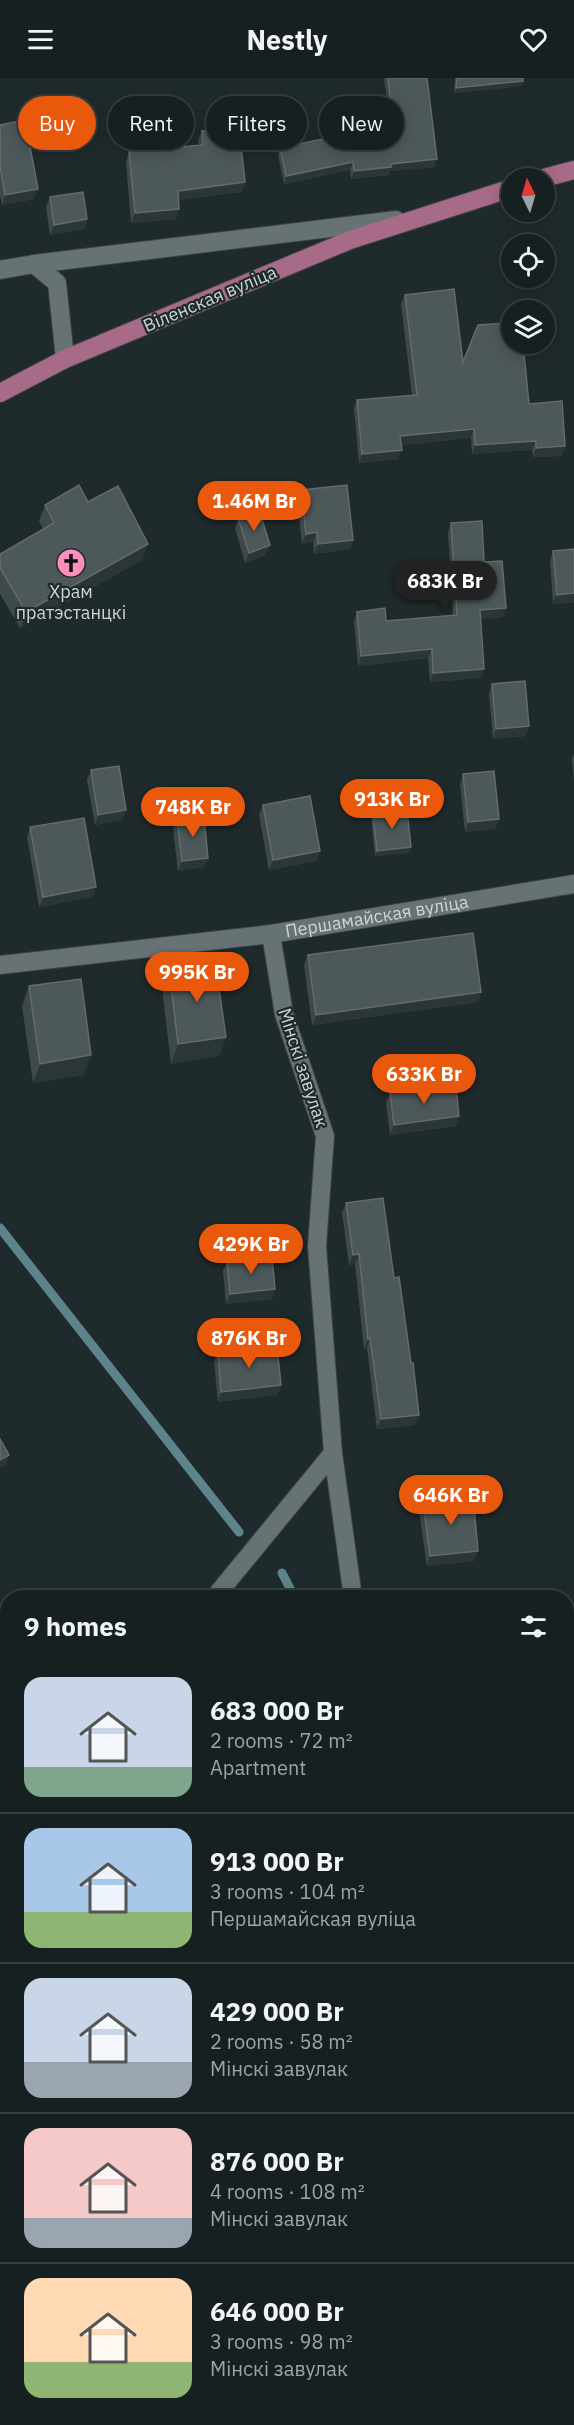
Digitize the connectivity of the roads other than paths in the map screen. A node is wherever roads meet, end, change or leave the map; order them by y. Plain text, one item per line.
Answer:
1 (574, 170) edge
2 (555, 175) edge
3 (501, 192) edge
4 (425, 216) junction
5 (34, 264) junction
6 (0, 270) edge
7 (65, 359) junction
8 (0, 393) edge
9 (574, 884) edge
10 (271, 934) junction
11 (0, 965) edge
12 (333, 1453) junction
13 (221, 1590) edge
14 (351, 1590) edge

1 - 2 main road
3 - 4 main road, Віленская вуліца
4 - 5 street, Віленская вуліца
4 - 7 main road, Віленская вуліца
5 - 6 street, Віленская вуліца
5 - 7 street
7 - 8 main road, Віленская вуліца
9 - 10 street, Першамайская вуліца
10 - 11 street, Першамайская вуліца
10 - 12 street, Мінскі завулак
12 - 13 street
12 - 14 street, Мінскі завулак

